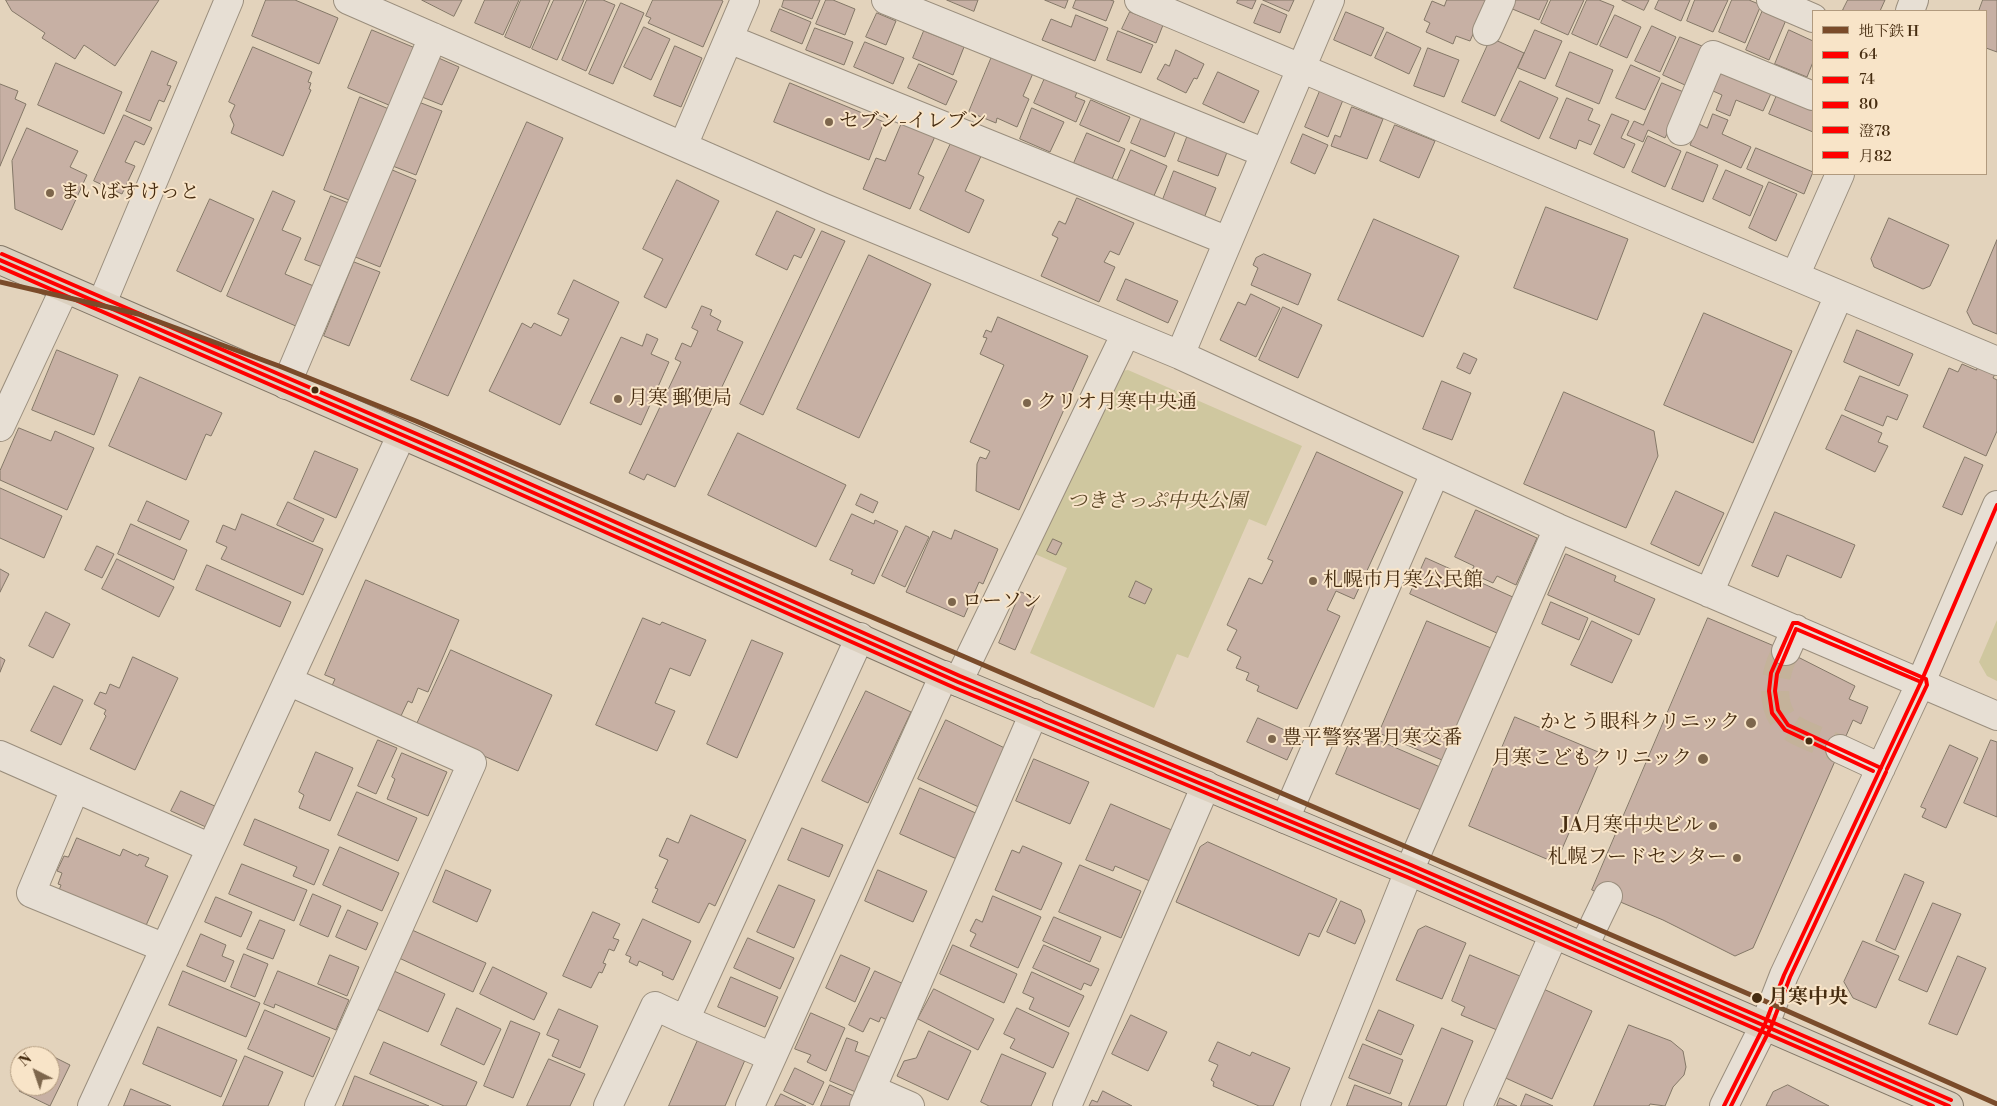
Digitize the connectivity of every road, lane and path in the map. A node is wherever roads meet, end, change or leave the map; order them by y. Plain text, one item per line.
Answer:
1 (229, 0) edge
2 (348, 0) edge
3 (745, 0) edge
4 (886, 0) edge
5 (1139, 0) edge
6 (1330, 0) edge
7 (1501, 0) edge
8 (1771, 0) edge
9 (1812, 18) edge
10 (1487, 31) dead end
11 (433, 37) junction
12 (729, 40) junction
13 (1301, 68) junction
14 (1812, 96) edge
15 (1681, 130) dead end
16 (684, 146) junction
17 (1265, 153) junction
18 (1840, 175) edge
19 (1228, 241) junction
20 (0, 260) edge
21 (1795, 276) junction
22 (64, 290) junction
23 (1839, 295) junction
24 (102, 303) junction
25 (1126, 333) junction
26 (1180, 355) junction
27 (1997, 362) edge
28 (286, 385) junction
29 (0, 427) edge
30 (401, 436) junction
31 (1434, 473) junction
32 (1997, 505) edge
33 (1558, 528) junction
34 (1709, 593) junction
35 (860, 637) junction
36 (951, 678) junction
37 (288, 681) junction
38 (1921, 682) junction
39 (1034, 713) junction
40 (1997, 716) edge
41 (1840, 749) tunnel mouth
42 (0, 755) edge
43 (1881, 768) junction
44 (1206, 785) junction
45 (75, 789) junction
46 (1285, 818) junction
47 (211, 848) junction
48 (1409, 871) junction
49 (1608, 896) dead end
50 (1554, 934) junction
51 (1584, 946) junction
52 (165, 948) junction
53 (685, 1020) junction
54 (1764, 1024) junction
55 (772, 1057) junction
56 (868, 1097) edge
57 (92, 1106) edge
58 (319, 1106) edge
59 (608, 1106) edge
60 (750, 1106) edge
61 (910, 1106) edge
62 (1067, 1106) edge
63 (1315, 1106) edge
64 (1478, 1106) edge
65 (1724, 1106) edge
66 (1949, 1106) edge

1 - 24 street
2 - 11 street
3 - 12 street
4 - 17 street
5 - 13 street
6 - 13 street
7 - 10 street
8 - 9 street
11 - 16 street
11 - 28 street
12 - 16 street
12 - 19 street
13 - 17 street
13 - 21 street
14 - 15 street
16 - 25 street
17 - 19 street
18 - 21 street
19 - 26 street
20 - 22 highway
21 - 23 street
22 - 24 highway
22 - 29 street
23 - 27 street
23 - 34 street
24 - 28 highway
25 - 26 street
25 - 36 street
26 - 31 street
28 - 30 highway
30 - 35 highway
30 - 37 street
31 - 33 street
31 - 46 street
32 - 38 street
33 - 34 street
33 - 48 street
34 - 38 street
35 - 36 highway
35 - 53 street
36 - 39 highway
36 - 55 street
37 - 47 street
37 - 58 street
38 - 40 street
38 - 43 street
39 - 44 highway
39 - 56 street
41 - 43 street
42 - 45 street
43 - 54 street
44 - 46 highway
44 - 62 street
45 - 47 street
45 - 52 street
46 - 48 highway
47 - 52 street
48 - 50 highway
48 - 63 street
49 - 51 street
50 - 51 highway
50 - 64 street
51 - 54 highway
52 - 57 street
53 - 55 street
53 - 59 street
54 - 65 street
54 - 66 highway
55 - 60 street
56 - 61 street

